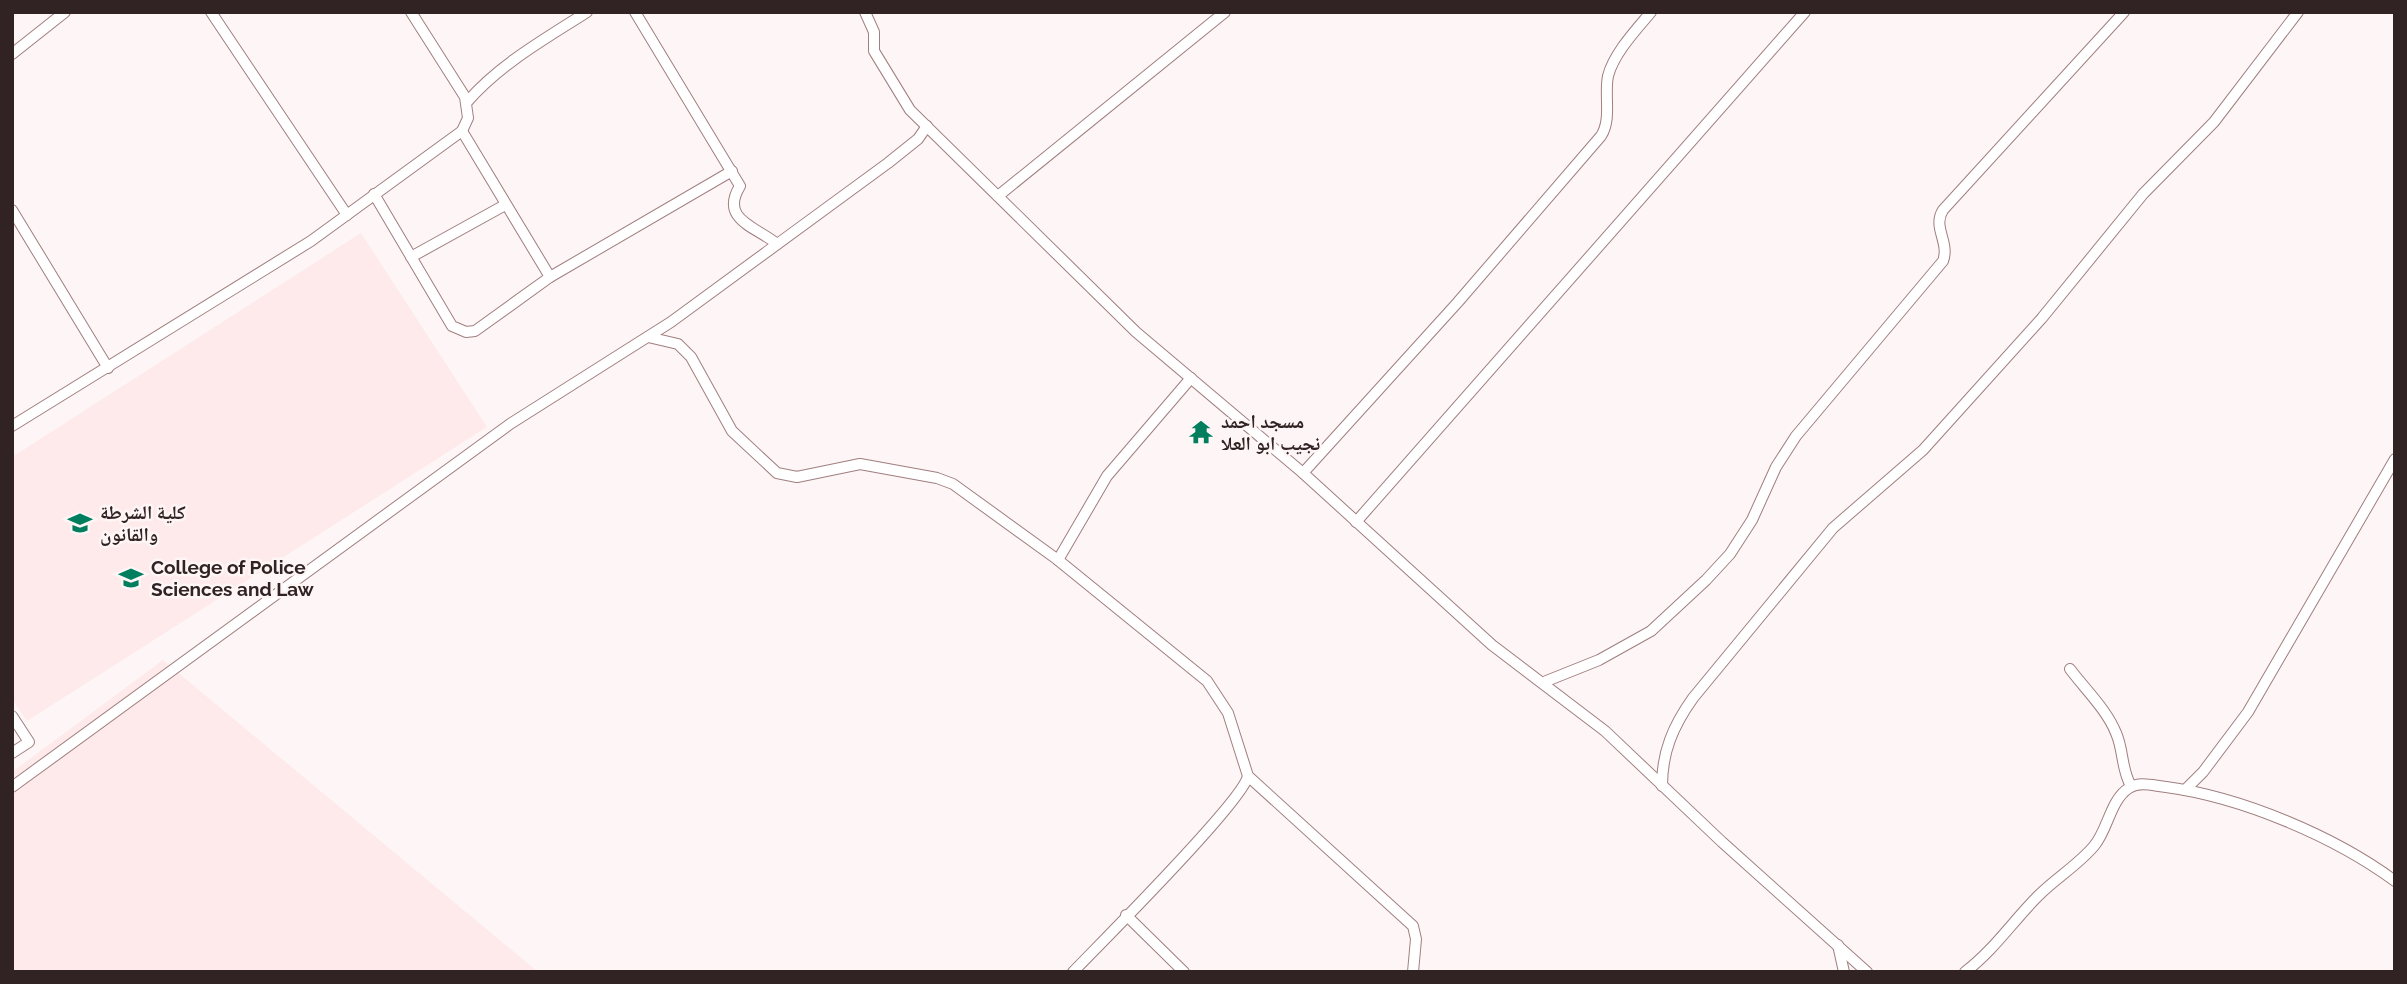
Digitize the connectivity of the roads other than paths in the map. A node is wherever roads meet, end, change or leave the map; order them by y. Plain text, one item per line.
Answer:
1 (65, 12) edge
2 (211, 12) edge
3 (411, 12) edge
4 (587, 12) edge
5 (635, 12) edge
6 (865, 12) edge
7 (1225, 12) edge
8 (1651, 12) edge
9 (1805, 12) edge
10 (2124, 12) edge
11 (2298, 12) edge
12 (12, 54) edge
13 (467, 102) junction
14 (927, 125) junction
15 (462, 131) junction
16 (732, 172) junction
17 (374, 194) junction
18 (998, 196) junction
19 (505, 205) junction
20 (12, 210) edge
21 (347, 215) junction
22 (777, 244) junction
23 (411, 257) junction
24 (550, 277) junction
25 (675, 318) junction
26 (648, 337) junction
27 (678, 344) junction
28 (108, 368) junction
29 (1191, 378) junction
30 (12, 426) edge
31 (2395, 459) edge
32 (1303, 473) junction
33 (1356, 522) junction
34 (1058, 561) junction
35 (2070, 669) dead end
36 (1544, 682) junction
37 (12, 716) edge
38 (12, 753) edge
39 (1248, 776) junction
40 (1662, 786) junction
41 (2131, 786) junction
42 (12, 787) edge
43 (2185, 790) junction
44 (2395, 881) edge
45 (1126, 915) junction
46 (1838, 944) junction
47 (1073, 972) edge
48 (1184, 972) edge
49 (1413, 972) edge
50 (1844, 972) edge
51 (1867, 972) edge
52 (1965, 972) edge

1 - 12 street
2 - 21 street
3 - 13 street
4 - 13 street
5 - 16 street
6 - 14 street
7 - 18 street
8 - 32 street
9 - 33 street
10 - 36 street
11 - 40 street
13 - 15 street
14 - 18 street
14 - 22 street
15 - 17 street
15 - 19 street
16 - 22 street
16 - 24 street
17 - 21 street
17 - 23 street
18 - 29 street
19 - 23 street
19 - 24 street
20 - 28 street
21 - 28 street
22 - 25 street
23 - 24 street
25 - 26 street
25 - 27 street
26 - 27 street
26 - 42 street
27 - 34 street
28 - 30 street
29 - 32 street
29 - 34 street
31 - 43 street
32 - 33 street
33 - 36 street
34 - 39 street
35 - 41 street
36 - 40 street
37 - 38 street
39 - 45 street
39 - 49 street
40 - 46 street
41 - 43 street
41 - 52 street
43 - 44 street
45 - 47 street
45 - 48 street
46 - 50 street
46 - 51 street

